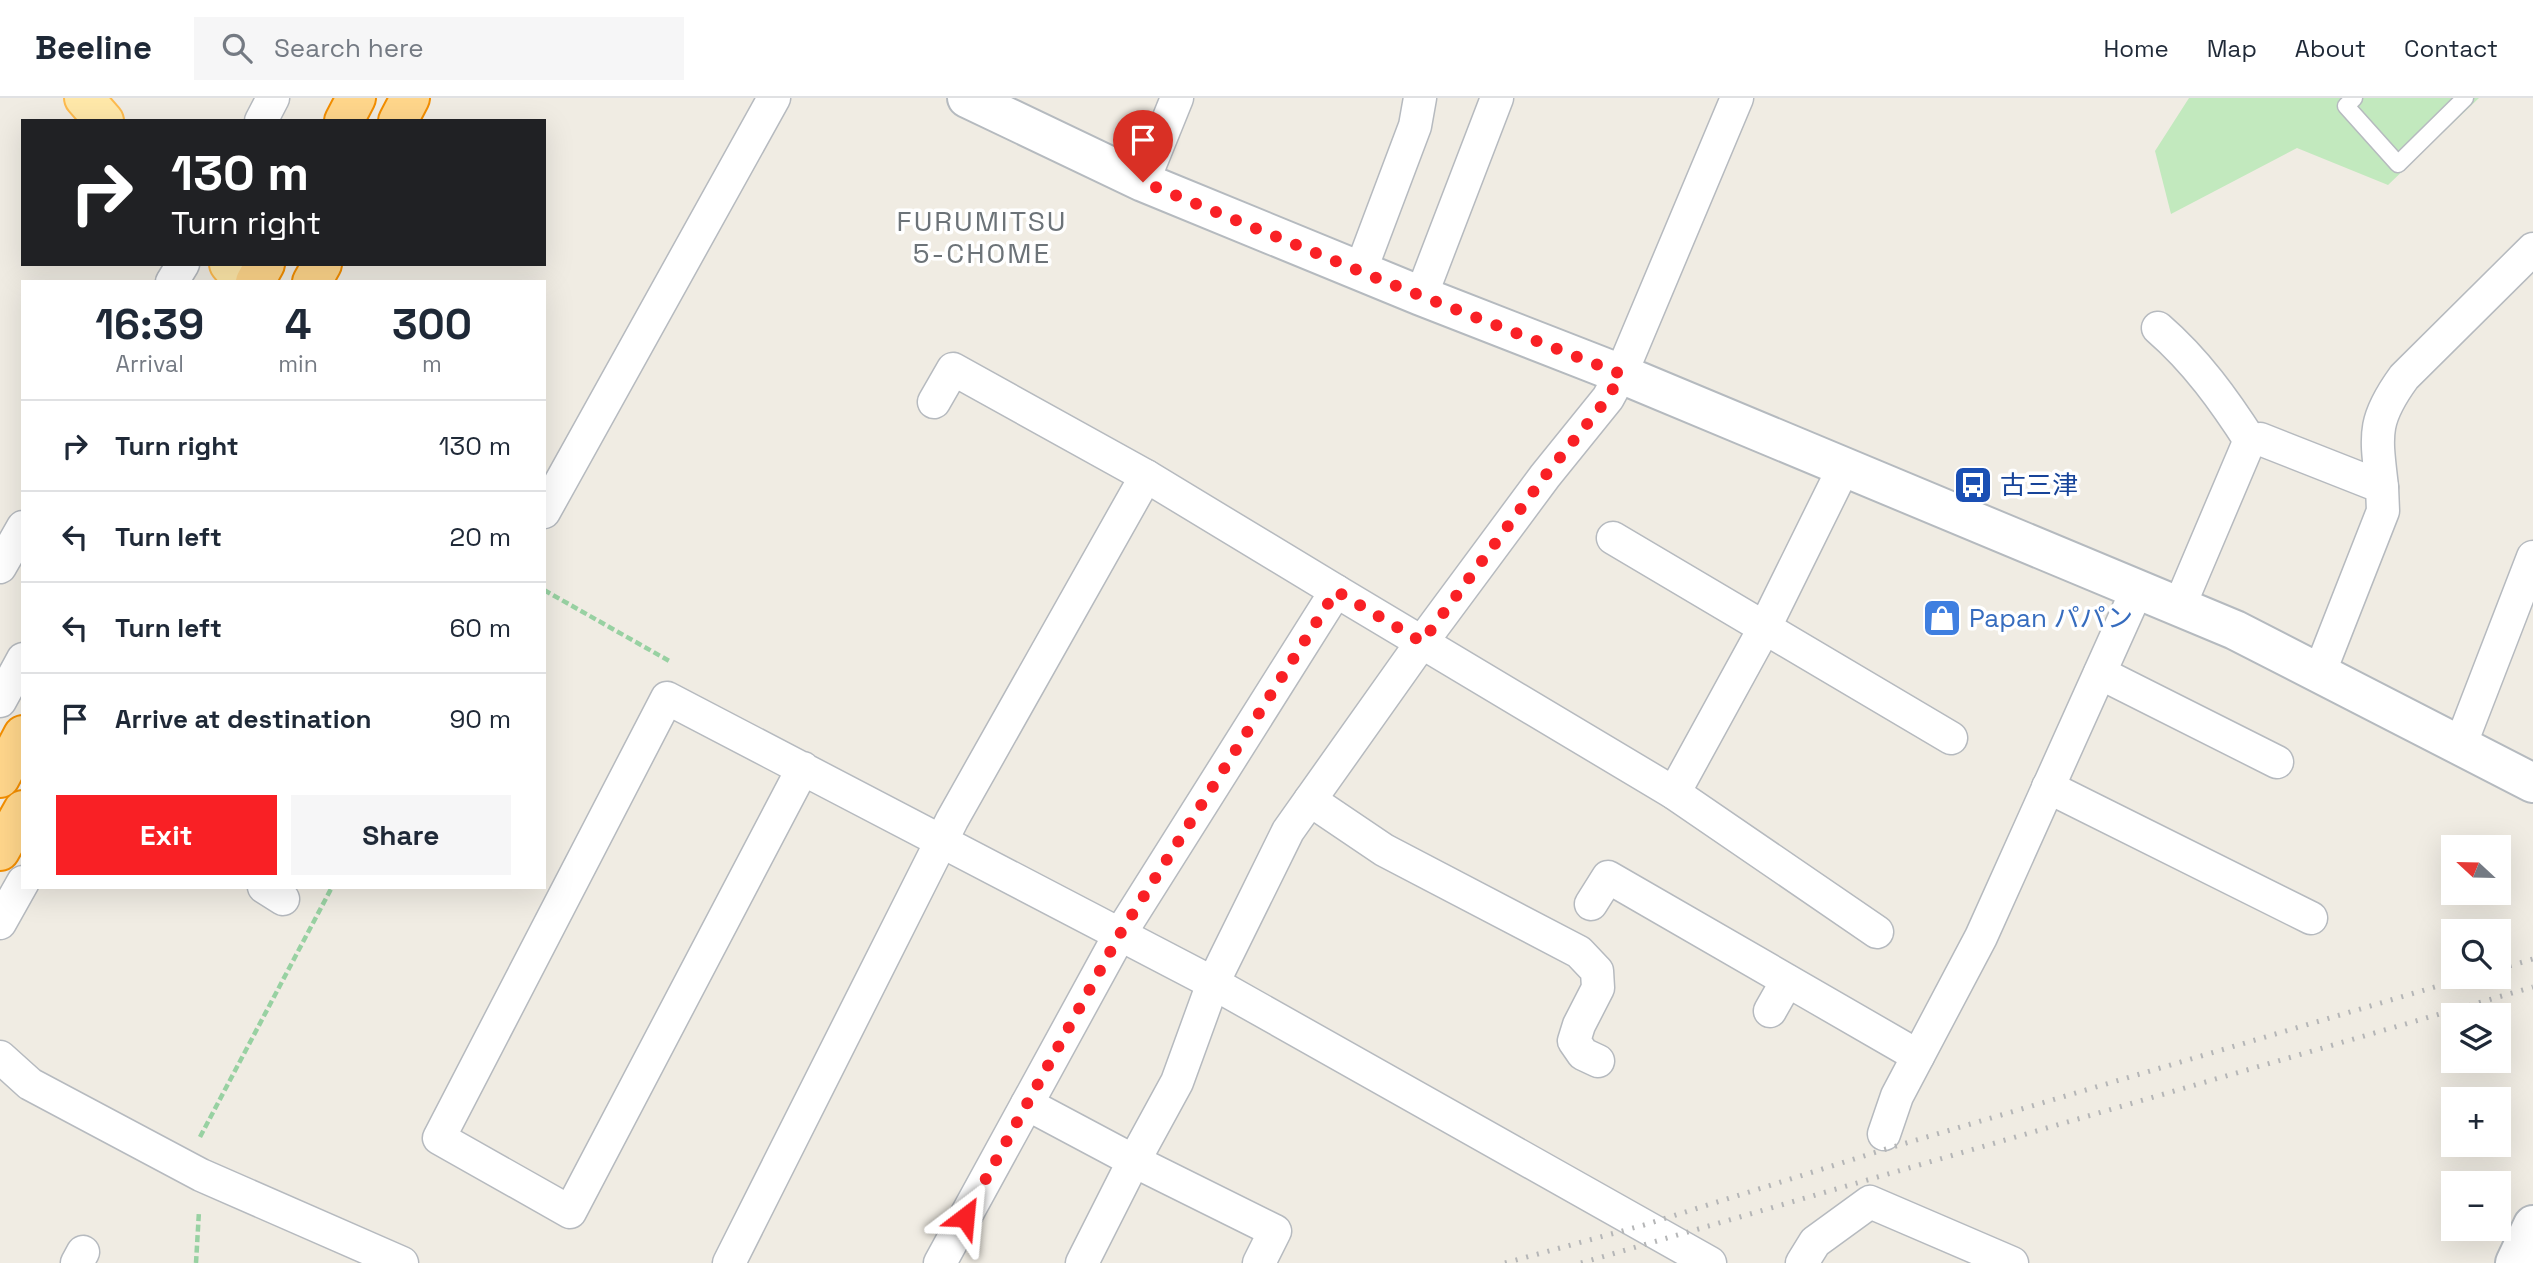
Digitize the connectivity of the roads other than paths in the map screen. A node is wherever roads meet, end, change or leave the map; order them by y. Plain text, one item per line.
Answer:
1 (84, 98) edge
2 (273, 98) edge
3 (356, 98) edge
4 (410, 98) edge
5 (774, 98) edge
6 (967, 98) edge
7 (1177, 98) edge
8 (1420, 98) edge
9 (1497, 98) edge
10 (1737, 98) edge
11 (2354, 98) edge
12 (2465, 98) edge
13 (102, 119) edge
14 (262, 119) edge
15 (345, 119) edge
16 (399, 119) edge
17 (1143, 182) junction
18 (2533, 249) edge
19 (231, 266) edge
20 (1360, 272) junction
21 (242, 280) edge
22 (1421, 296) junction
23 (2158, 328) dead end
24 (1621, 374) junction
25 (933, 402) dead end
26 (2251, 442) junction
27 (1844, 467) junction
28 (1146, 476) junction
29 (2382, 487) junction
30 (546, 508) edge
31 (21, 530) edge
32 (1613, 538) dead end
33 (2533, 557) edge
34 (0, 567) edge
35 (2137, 590) junction
36 (1336, 591) junction
37 (2179, 607) junction
38 (1765, 627) junction
39 (1422, 642) junction
40 (21, 663) edge
41 (2100, 673) junction
42 (2319, 674) junction
43 (0, 701) edge
44 (1951, 738) dead end
45 (21, 739) edge
46 (2460, 746) junction
47 (2277, 762) dead end
48 (803, 768) junction
49 (0, 778) edge
50 (2533, 783) edge
51 (2048, 787) junction
52 (1674, 793) junction
53 (1310, 800) junction
54 (21, 814) edge
55 (942, 840) junction
56 (0, 851) edge
57 (21, 886) edge
58 (1591, 904) dead end
59 (2311, 918) dead end
60 (0, 923) edge
61 (1877, 932) dead end
62 (1120, 934) junction
63 (1787, 981) junction
64 (1213, 983) junction
65 (1770, 1011) dead end
66 (1918, 1056) junction
67 (0, 1057) edge
68 (1598, 1062) dead end
69 (1027, 1104) junction
70 (1884, 1134) dead end
71 (1134, 1161) junction
72 (2533, 1225) edge
73 (402, 1263) edge
74 (729, 1263) edge
75 (940, 1263) edge
76 (1083, 1263) edge
77 (1259, 1263) edge
78 (1710, 1263) edge
79 (1802, 1263) edge
80 (2012, 1263) edge
81 (2515, 1263) edge

1 - 13 main road
2 - 14 street
3 - 15 highway
4 - 16 highway
5 - 30 street
6 - 17 street
7 - 17 street
8 - 20 street
9 - 22 street
10 - 24 street
11 - 12 lane
17 - 20 street
18 - 29 street
19 - 21 main road
20 - 22 street
22 - 24 street
23 - 26 street
24 - 27 street
24 - 39 street
25 - 28 street
26 - 29 street
26 - 37 street
27 - 35 street
27 - 38 street
28 - 36 street
28 - 55 street
29 - 42 street
31 - 34 street
32 - 38 street
33 - 46 street
35 - 37 street
35 - 41 street
36 - 39 street
36 - 62 street
37 - 42 street
38 - 44 street
38 - 52 street
39 - 52 street
39 - 53 street
40 - 43 street
41 - 47 street
41 - 51 street
42 - 46 street
45 - 49 highway
46 - 50 street
48 - 48 street
48 - 55 street
51 - 59 street
51 - 66 street
52 - 61 street
53 - 64 street
53 - 68 street
54 - 56 highway
55 - 62 street
55 - 74 street
57 - 60 street
58 - 63 street
62 - 64 street
62 - 69 street
63 - 65 street
63 - 66 street
64 - 71 street
64 - 78 street
66 - 70 street
67 - 73 street
69 - 71 street
69 - 75 street
71 - 76 street
71 - 77 street
72 - 81 street
79 - 80 street

